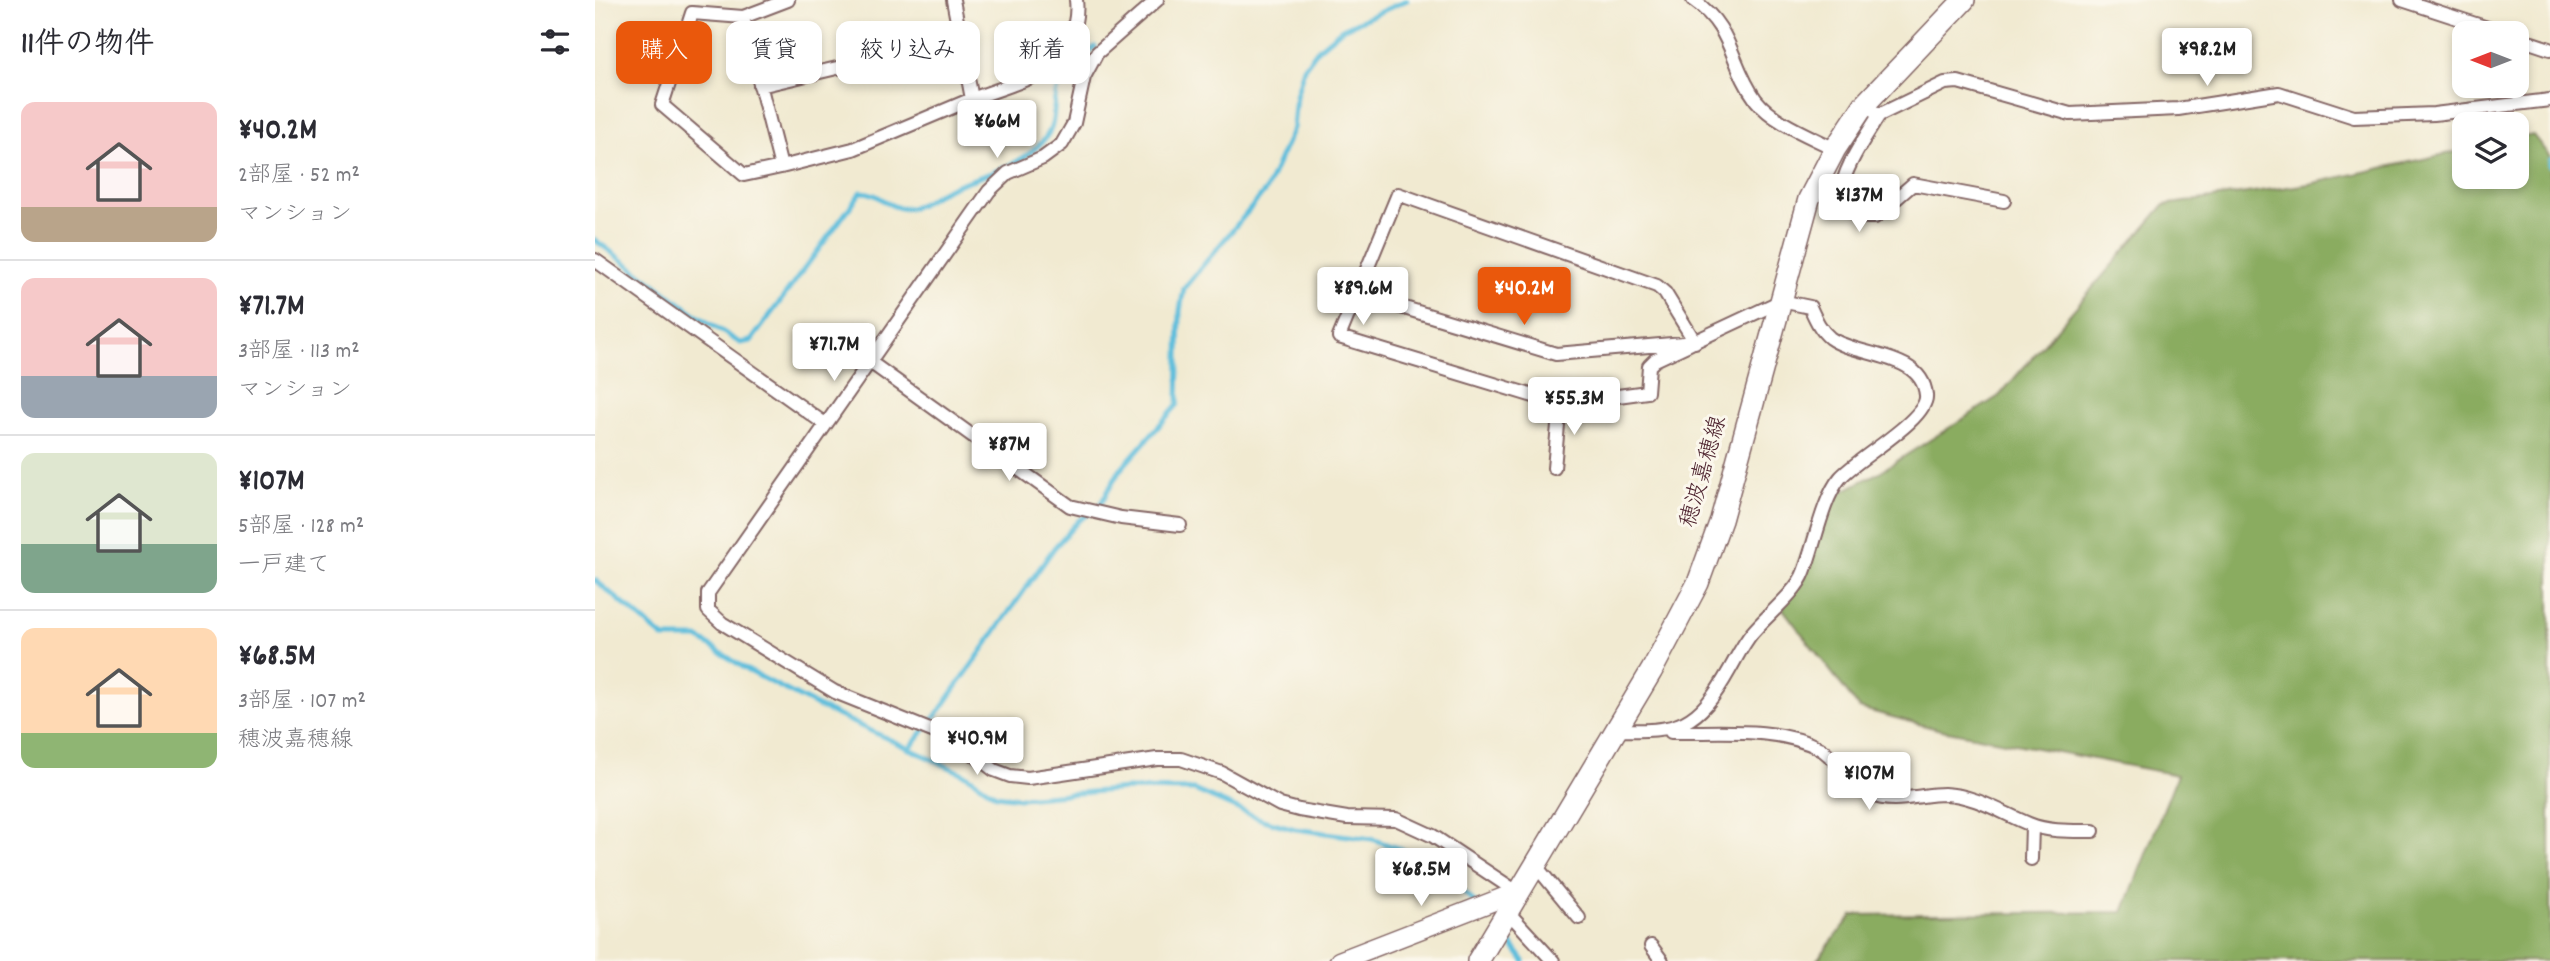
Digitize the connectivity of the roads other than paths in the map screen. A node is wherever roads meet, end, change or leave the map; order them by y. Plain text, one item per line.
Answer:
1 (788, 0) edge
2 (953, 0) edge
3 (1076, 0) edge
4 (1157, 0) edge
5 (1693, 0) edge
6 (1964, 0) edge
7 (2402, 0) edge
8 (743, 17) junction
9 (957, 21) edge
10 (2466, 21) edge
11 (2529, 42) edge
12 (2550, 49) edge
13 (836, 68) edge
14 (969, 84) edge
15 (760, 86) junction
16 (972, 99) junction
17 (2550, 100) edge
18 (1871, 110) junction
19 (1835, 149) junction
20 (781, 167) junction
21 (2004, 201) dead end
22 (595, 260) edge
23 (1355, 293) junction
24 (1781, 301) junction
25 (1695, 342) junction
26 (870, 362) junction
27 (1560, 404) junction
28 (825, 424) junction
29 (1554, 468) dead end
30 (1180, 525) dead end
31 (1614, 730) junction
32 (1660, 731) junction
33 (2032, 826) junction
34 (2093, 831) dead end
35 (2031, 859) dead end
36 (1536, 866) junction
37 (1517, 892) junction
38 (1507, 911) junction
39 (1579, 918) dead end
40 (1651, 946) dead end
41 (1339, 961) edge
42 (1478, 961) edge
43 (1553, 961) edge
44 (1663, 961) edge

1 - 8 street
2 - 9 street
3 - 16 street
4 - 26 street
5 - 19 street
6 - 18 main road, 穂波嘉穂線
7 - 10 street
8 - 15 street
8 - 20 street
11 - 12 street
13 - 15 street
14 - 16 street
15 - 20 street
16 - 20 street
17 - 18 street
18 - 19 main road, 穂波嘉穂線
18 - 21 street
19 - 24 main road, 穂波嘉穂線
22 - 28 street
23 - 25 street
23 - 25 street
23 - 27 street
24 - 25 street
24 - 31 main road, 穂波嘉穂線
24 - 32 street
25 - 27 street
26 - 28 street
26 - 30 street
27 - 29 street
28 - 37 street
31 - 32 street
31 - 36 main road, 穂波嘉穂線
32 - 33 street
33 - 34 street
33 - 35 street
36 - 37 main road, 穂波嘉穂線
36 - 39 street
37 - 38 main road, 穂波嘉穂線
37 - 41 street
38 - 42 main road, 穂波嘉穂線
38 - 43 street
40 - 44 street

